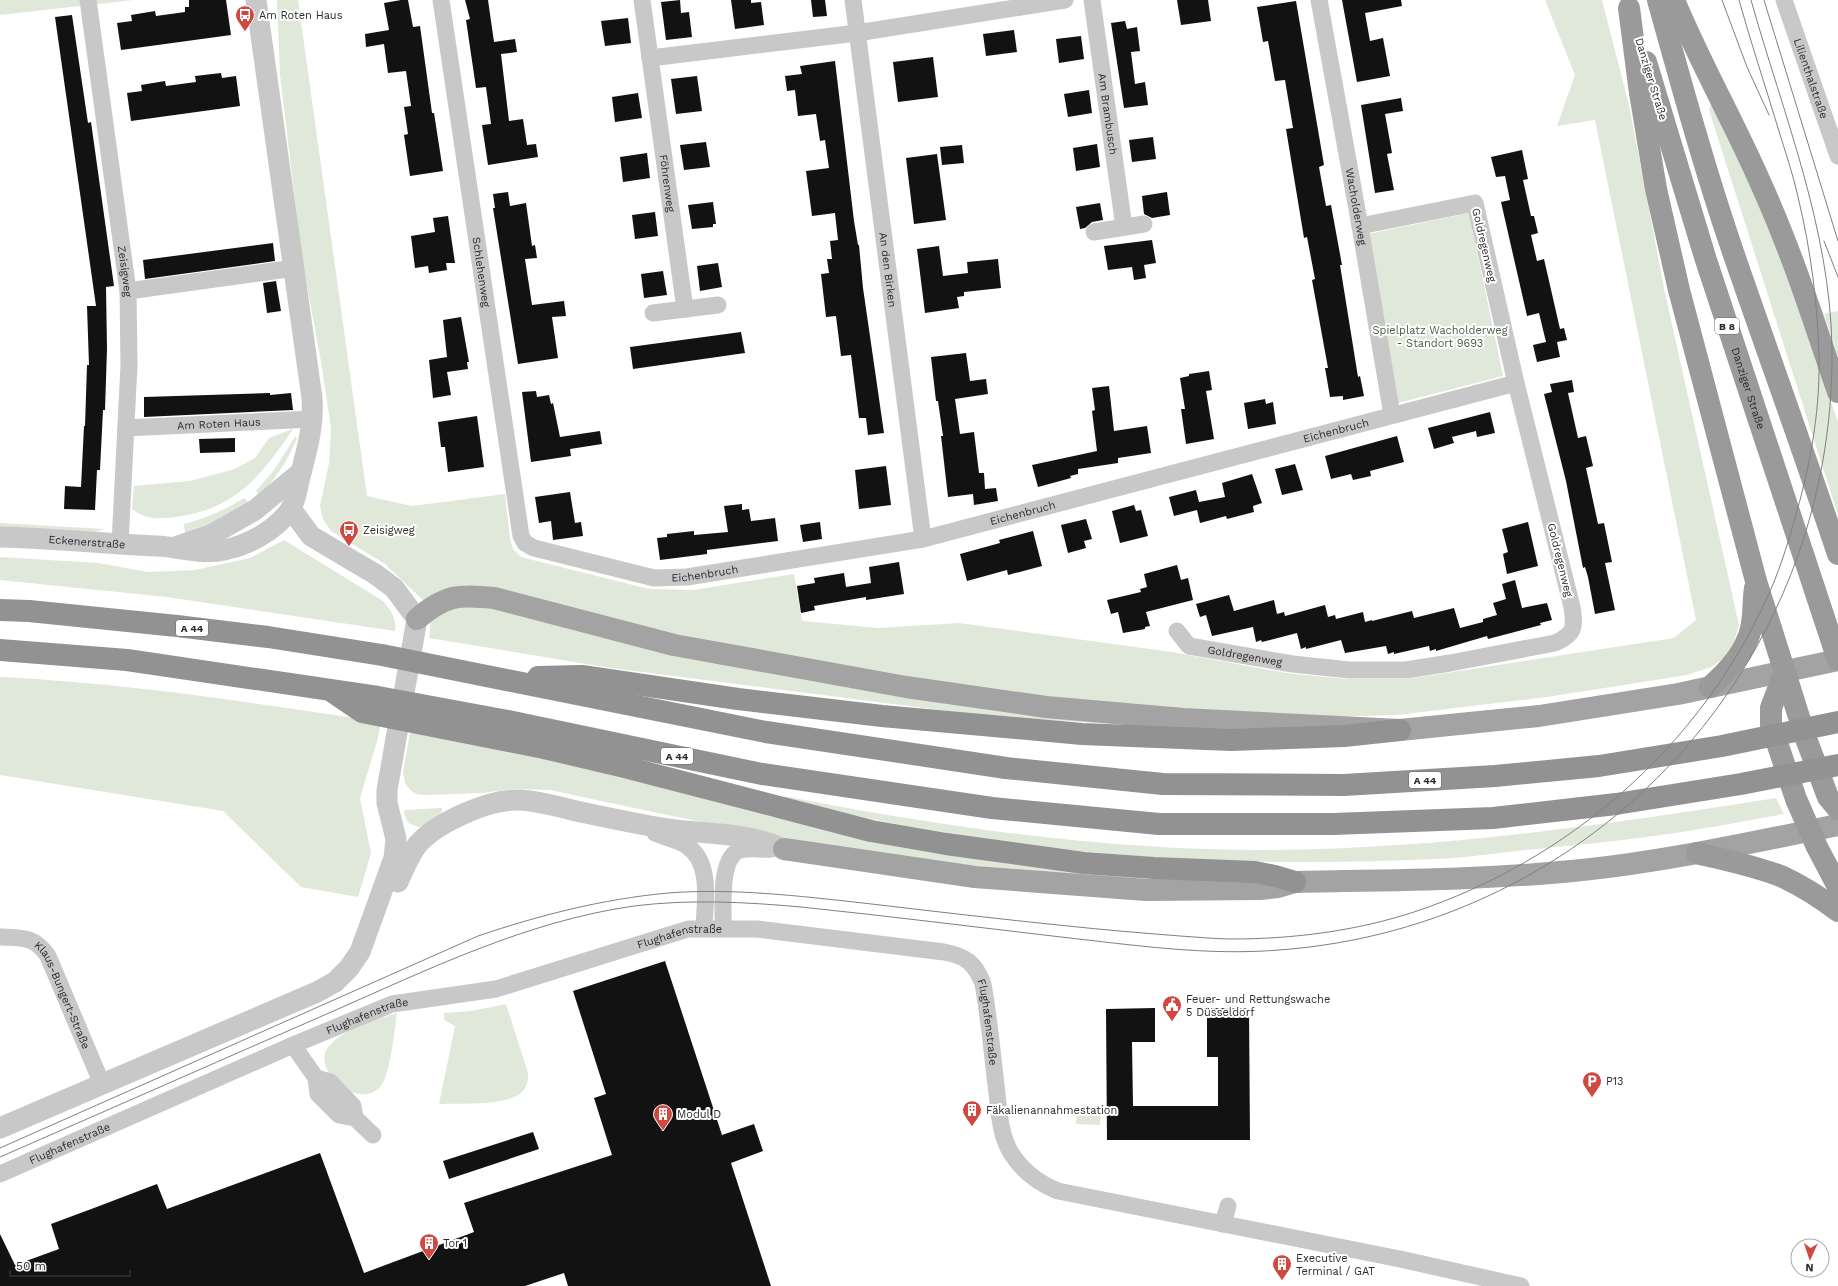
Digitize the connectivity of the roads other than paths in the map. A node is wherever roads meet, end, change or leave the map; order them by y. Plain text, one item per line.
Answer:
1 (88, 0) edge
2 (256, 0) edge
3 (441, 0) edge
4 (642, 0) edge
5 (853, 0) edge
6 (1065, 0) edge
7 (1092, 0) edge
8 (1319, 0) edge
9 (1658, 0) edge
10 (1674, 0) edge
11 (1784, 0) edge
12 (1628, 4) edge
13 (857, 33) junction
14 (650, 58) junction
15 (1838, 156) edge
16 (1144, 224) dead end
17 (1360, 226) junction
18 (1124, 227) junction
19 (1094, 232) dead end
20 (295, 268) junction
21 (128, 291) junction
22 (718, 305) dead end
23 (685, 309) junction
24 (653, 313) dead end
25 (1516, 383) junction
26 (1838, 392) edge
27 (1392, 415) junction
28 (313, 419) junction
29 (126, 428) junction
30 (301, 472) junction
31 (291, 509) junction
32 (0, 537) edge
33 (923, 539) junction
34 (525, 543) joint
35 (120, 544) junction
36 (174, 548) junction
37 (1838, 554) edge
38 (1756, 581) junction
39 (0, 610) edge
40 (417, 620) junction
41 (1177, 631) dead end
42 (0, 650) edge
43 (1838, 660) edge
44 (1793, 669) junction
45 (497, 678) junction
46 (1710, 687) junction
47 (332, 691) junction
48 (1783, 698) junction
49 (1838, 722) edge
50 (1400, 730) junction
51 (1838, 765) edge
52 (1835, 806) edge
53 (644, 825) junction
54 (1838, 825) edge
55 (1810, 830) junction
56 (394, 831) junction
57 (418, 844) junction
58 (784, 849) junction
59 (1697, 853) junction
60 (1295, 882) junction
61 (1838, 887) edge
62 (376, 910) junction
63 (1838, 911) edge
64 (704, 928) junction
65 (723, 928) junction
66 (0, 937) edge
67 (293, 1045) junction
68 (102, 1084) junction
69 (0, 1128) edge
70 (373, 1135) dead end
71 (0, 1174) edge
72 (1228, 1206) dead end
73 (1223, 1224) junction
74 (1521, 1286) edge

1 - 21 street, Zeisigweg
2 - 20 street
3 - 34 street, Schlehenweg
4 - 14 street, Föhrenweg
5 - 13 street, An den Birken
6 - 13 street
7 - 18 street, Am Brambusch
8 - 17 street, Wacholderweg
9 - 37 highway, B 8
10 - 26 highway
11 - 15 street, Lilienthalstraße
12 - 38 highway
12 - 43 highway, Danziger Straße / B 8
13 - 14 street
13 - 33 street, An den Birken
14 - 23 street, Föhrenweg
16 - 18 street
17 - 25 street, Goldregenweg
17 - 27 street, Wacholderweg
18 - 19 street
20 - 21 street
20 - 28 street
21 - 29 street, Zeisigweg
22 - 23 street
23 - 24 street
25 - 27 street, Eichenbruch
25 - 41 street, Goldregenweg
27 - 33 street, Eichenbruch
28 - 29 street, Am Roten Haus
28 - 30 street
29 - 35 street, Zeisigweg
30 - 31 street
30 - 36 street, Eckenerstraße
31 - 36 street, Eckenerstraße
31 - 40 street
32 - 35 street, Eckenerstraße
33 - 34 street, Eichenbruch
35 - 36 street, Eckenerstraße
38 - 44 highway
38 - 46 highway
39 - 45 highway, A 44
40 - 50 main road
40 - 56 street
42 - 47 highway, A 44
43 - 44 main road
44 - 46 main road
44 - 48 highway
45 - 49 highway, A 44
45 - 50 highway
46 - 50 main road
47 - 51 highway, A 44
47 - 60 highway
48 - 52 highway
48 - 55 highway
53 - 57 street
53 - 58 street
53 - 64 street
54 - 55 main road
55 - 59 main road
55 - 61 highway
56 - 57 street
56 - 62 street
57 - 62 street
58 - 60 main road
58 - 65 street
59 - 60 main road
59 - 63 highway
62 - 68 street
64 - 65 street, Flughafenstraße
64 - 67 street, Flughafenstraße
65 - 73 street, Flughafenstraße
66 - 68 street, Klaus-Bungert-Straße
67 - 70 street
67 - 71 street, Flughafenstraße
68 - 69 street
72 - 73 street
73 - 74 street, Flughafenstraße

